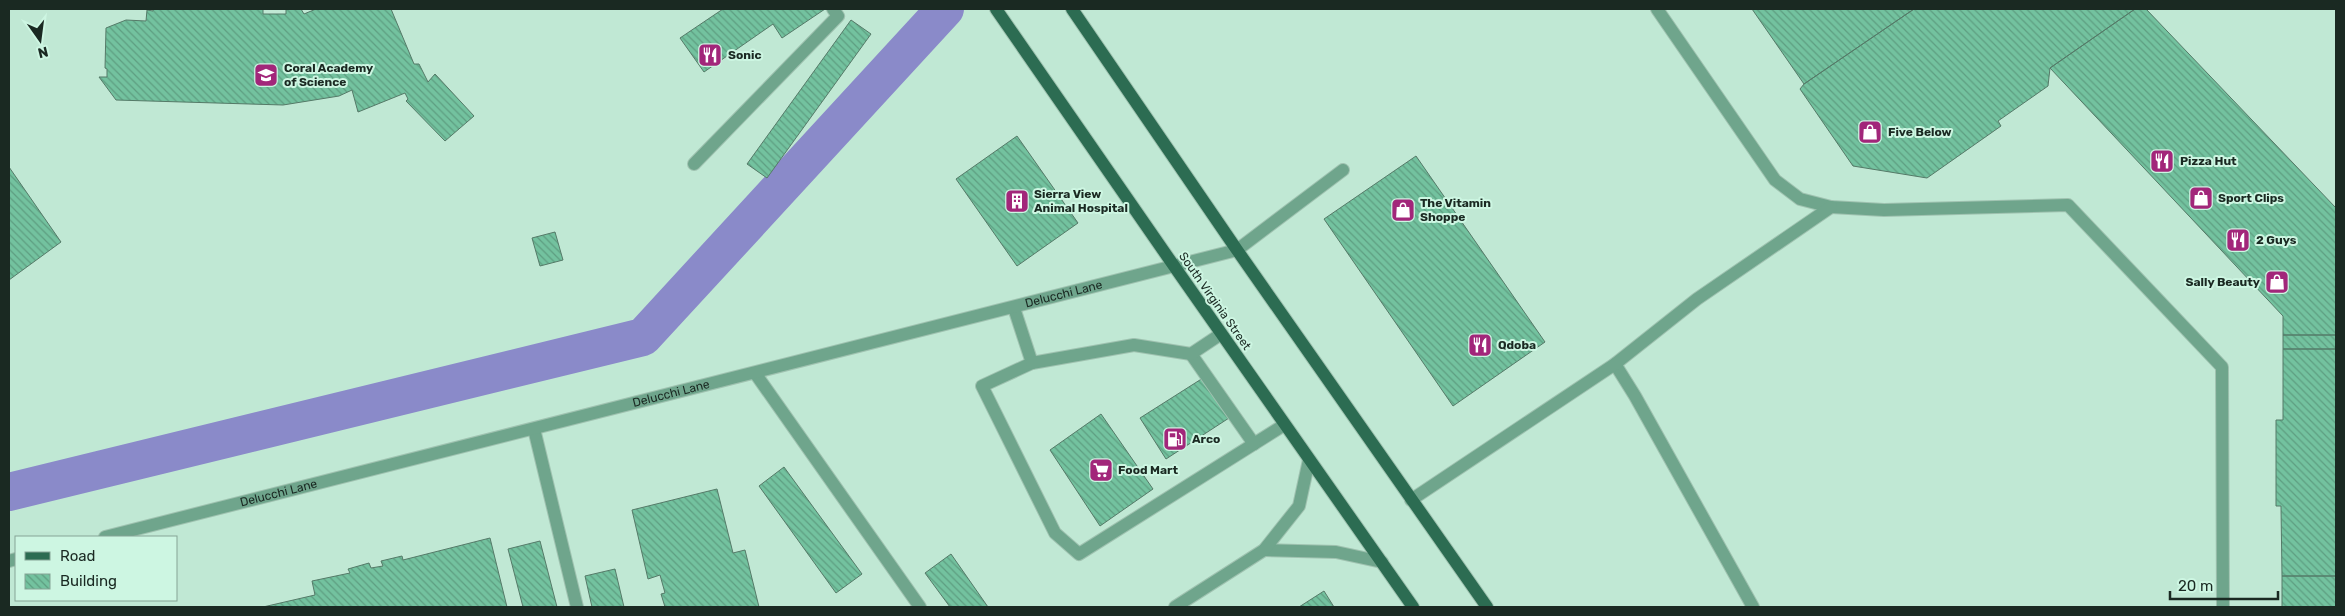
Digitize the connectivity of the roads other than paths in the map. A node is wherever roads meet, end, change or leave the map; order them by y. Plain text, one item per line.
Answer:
1 (833, 9) edge
2 (996, 9) edge
3 (1072, 9) edge
4 (1657, 9) edge
5 (694, 164) dead end
6 (1343, 170) dead end
7 (1831, 207) junction
8 (1237, 250) junction
9 (1174, 266) junction
10 (1014, 308) junction
11 (1221, 334) junction
12 (1190, 354) junction
13 (1032, 363) junction
14 (1615, 364) junction
15 (754, 373) junction
16 (1284, 424) junction
17 (534, 429) junction
18 (1254, 444) junction
19 (1309, 460) junction
20 (1411, 500) junction
21 (109, 536) edge
22 (1264, 550) junction
23 (1382, 562) junction
24 (577, 607) edge
25 (920, 607) edge
26 (1176, 607) edge
27 (1413, 607) edge
28 (1487, 607) edge
29 (1753, 607) edge
30 (2223, 607) edge

1 - 5 street
2 - 9 main road, South Virginia Street
3 - 8 main road
4 - 7 street
6 - 8 street
7 - 14 street
7 - 30 street
8 - 9 street, Delucchi Lane
8 - 20 main road
9 - 10 street, Delucchi Lane
9 - 11 main road, South Virginia Street
10 - 13 street
10 - 15 street, Delucchi Lane
11 - 12 street
11 - 16 main road, South Virginia Street
12 - 13 street
12 - 18 street
13 - 18 street
14 - 20 street
14 - 29 street
15 - 17 street, Delucchi Lane
15 - 25 street
16 - 18 street
16 - 19 main road, South Virginia Street
17 - 21 street, Delucchi Lane
17 - 24 street
19 - 22 street
19 - 23 main road, South Virginia Street
20 - 28 main road
22 - 23 street
22 - 26 street
23 - 27 main road, South Virginia Street

